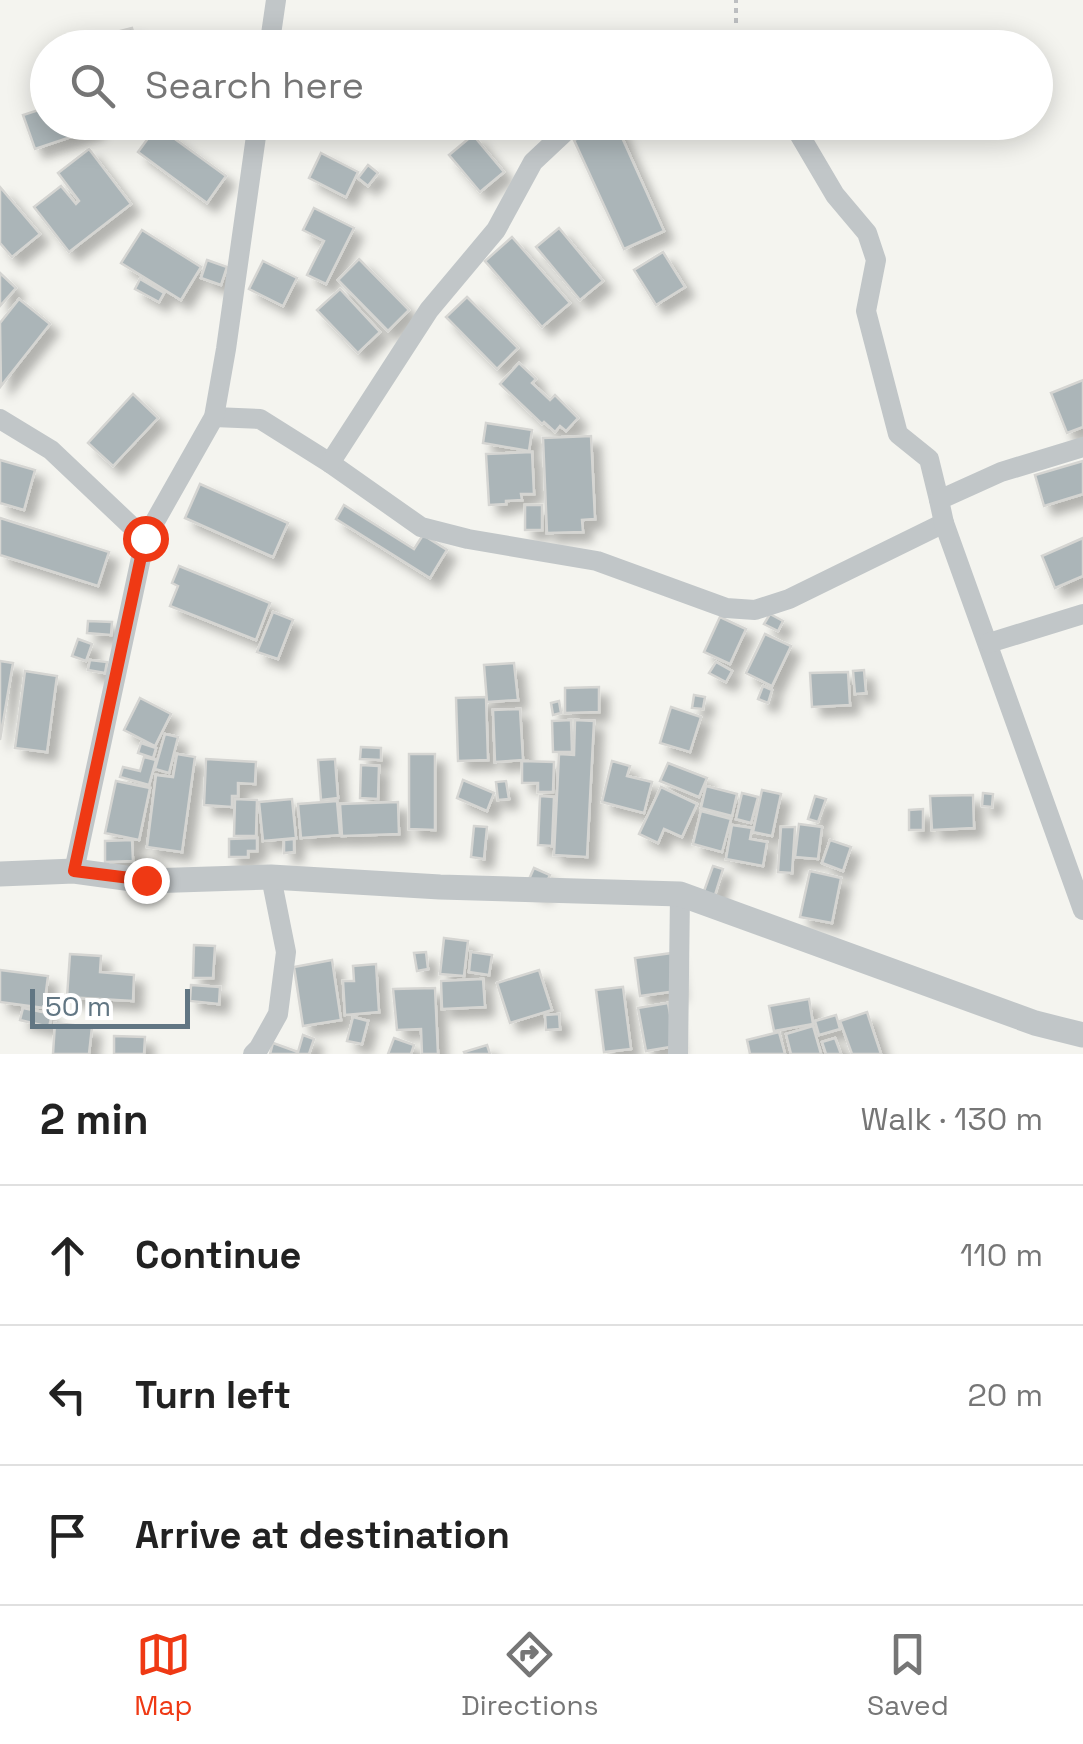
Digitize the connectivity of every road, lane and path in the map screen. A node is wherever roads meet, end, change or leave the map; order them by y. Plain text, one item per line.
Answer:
1 (276, 0) edge
2 (272, 30) edge
3 (255, 140) edge
4 (556, 140) edge
5 (802, 140) edge
6 (0, 418) edge
7 (214, 418) junction
8 (1083, 447) edge
9 (330, 463) junction
10 (940, 500) junction
11 (944, 523) junction
12 (145, 538) junction
13 (1083, 614) edge
14 (989, 642) junction
15 (74, 871) junction
16 (0, 874) edge
17 (271, 877) junction
18 (680, 894) junction
19 (1083, 910) edge
20 (1083, 1035) edge
21 (253, 1054) edge
22 (678, 1054) edge

1 - 2 street
3 - 7 street
4 - 9 street
5 - 10 street
6 - 12 street
7 - 9 street
7 - 12 street
8 - 10 street
9 - 11 street
10 - 11 street
11 - 14 street
12 - 15 street
13 - 14 street
14 - 19 street
15 - 16 street
15 - 17 street
17 - 18 street
17 - 21 street
18 - 20 street
18 - 22 street

